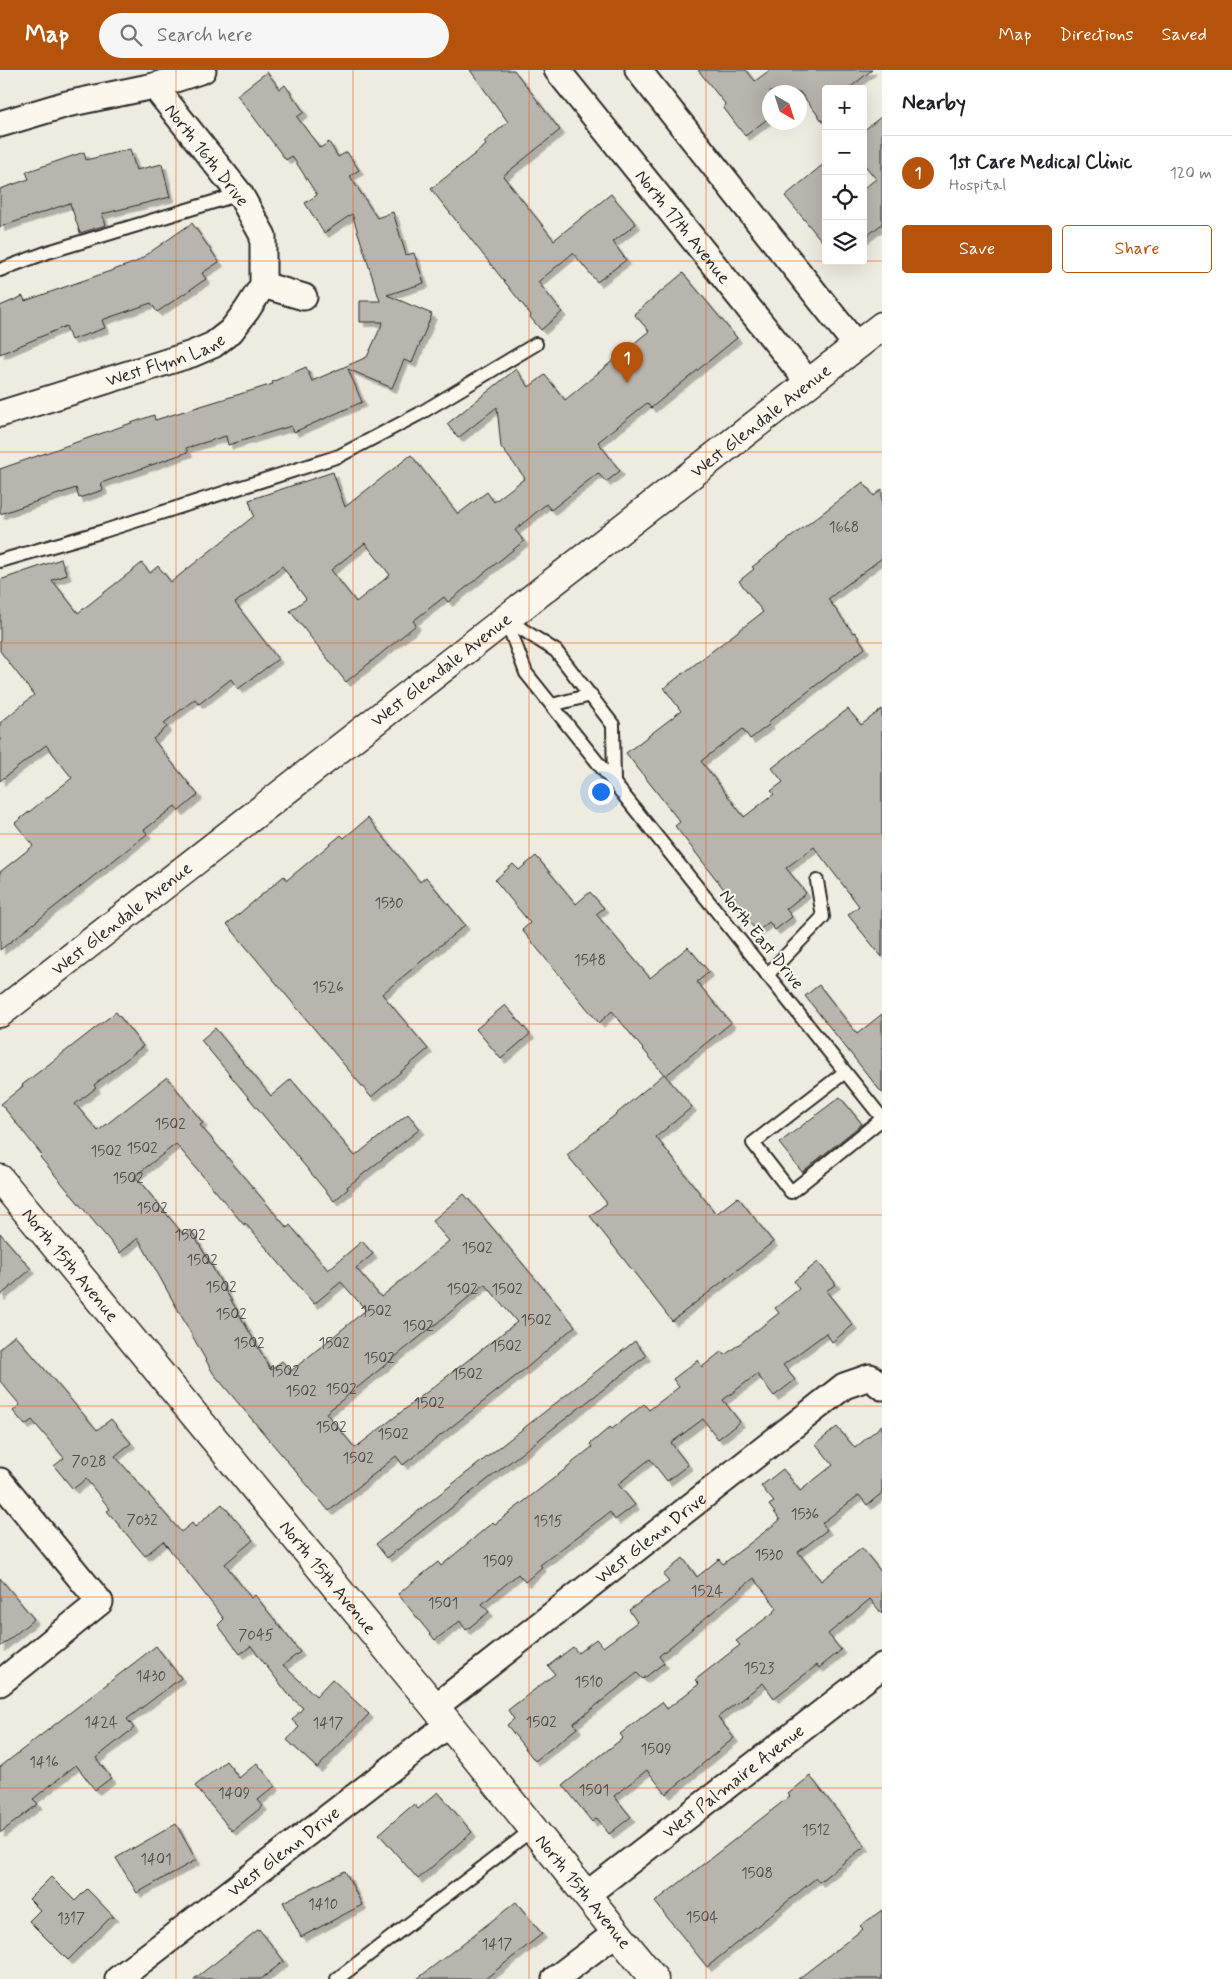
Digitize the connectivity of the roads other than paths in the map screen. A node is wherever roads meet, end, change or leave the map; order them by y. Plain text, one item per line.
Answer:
1 (203, 70) edge
2 (556, 70) edge
3 (638, 70) edge
4 (154, 86) junction
5 (0, 124) edge
6 (240, 194) junction
7 (0, 270) edge
8 (262, 285) junction
9 (304, 297) dead end
10 (882, 326) edge
11 (536, 344) dead end
12 (857, 346) junction
13 (808, 383) junction
14 (0, 414) edge
15 (0, 561) edge
16 (506, 619) junction
17 (590, 695) junction
18 (552, 705) junction
19 (614, 782) junction
20 (817, 881) dead end
21 (767, 975) junction
22 (0, 1012) edge
23 (845, 1072) junction
24 (882, 1119) edge
25 (0, 1179) edge
26 (876, 1382) edge
27 (0, 1480) edge
28 (882, 1666) edge
29 (0, 1683) edge
30 (442, 1715) junction
31 (533, 1830) junction
32 (586, 1896) junction
33 (616, 1933) junction
34 (118, 1979) edge
35 (336, 1979) edge
36 (555, 1979) edge
37 (654, 1979) edge

1 - 4 street
2 - 13 street, North 17th Avenue
3 - 12 street
4 - 5 street
4 - 6 street, North 16th Drive
6 - 7 lane
6 - 8 street, North 16th Drive
8 - 9 street
8 - 14 street, West Flynn Lane
10 - 12 main road, West Glendale Avenue
11 - 15 lane
12 - 13 main road, West Glendale Avenue
13 - 16 main road, West Glendale Avenue
16 - 17 lane
16 - 18 lane, North East Drive
16 - 22 main road, West Glendale Avenue
17 - 18 lane
17 - 19 lane
18 - 19 lane, North East Drive
19 - 21 lane, North East Drive
20 - 21 lane
21 - 23 lane, North East Drive
23 - 24 lane, North East Drive
23 - 24 lane
25 - 30 main road, North 15th Avenue
26 - 30 street, West Glenn Drive
27 - 29 street
28 - 32 street, West Palmaire Avenue
30 - 31 main road, North 15th Avenue
30 - 34 street, West Glenn Drive
31 - 32 main road, North 15th Avenue
31 - 35 lane
32 - 33 main road, North 15th Avenue
33 - 36 street
33 - 37 main road, North 15th Avenue

